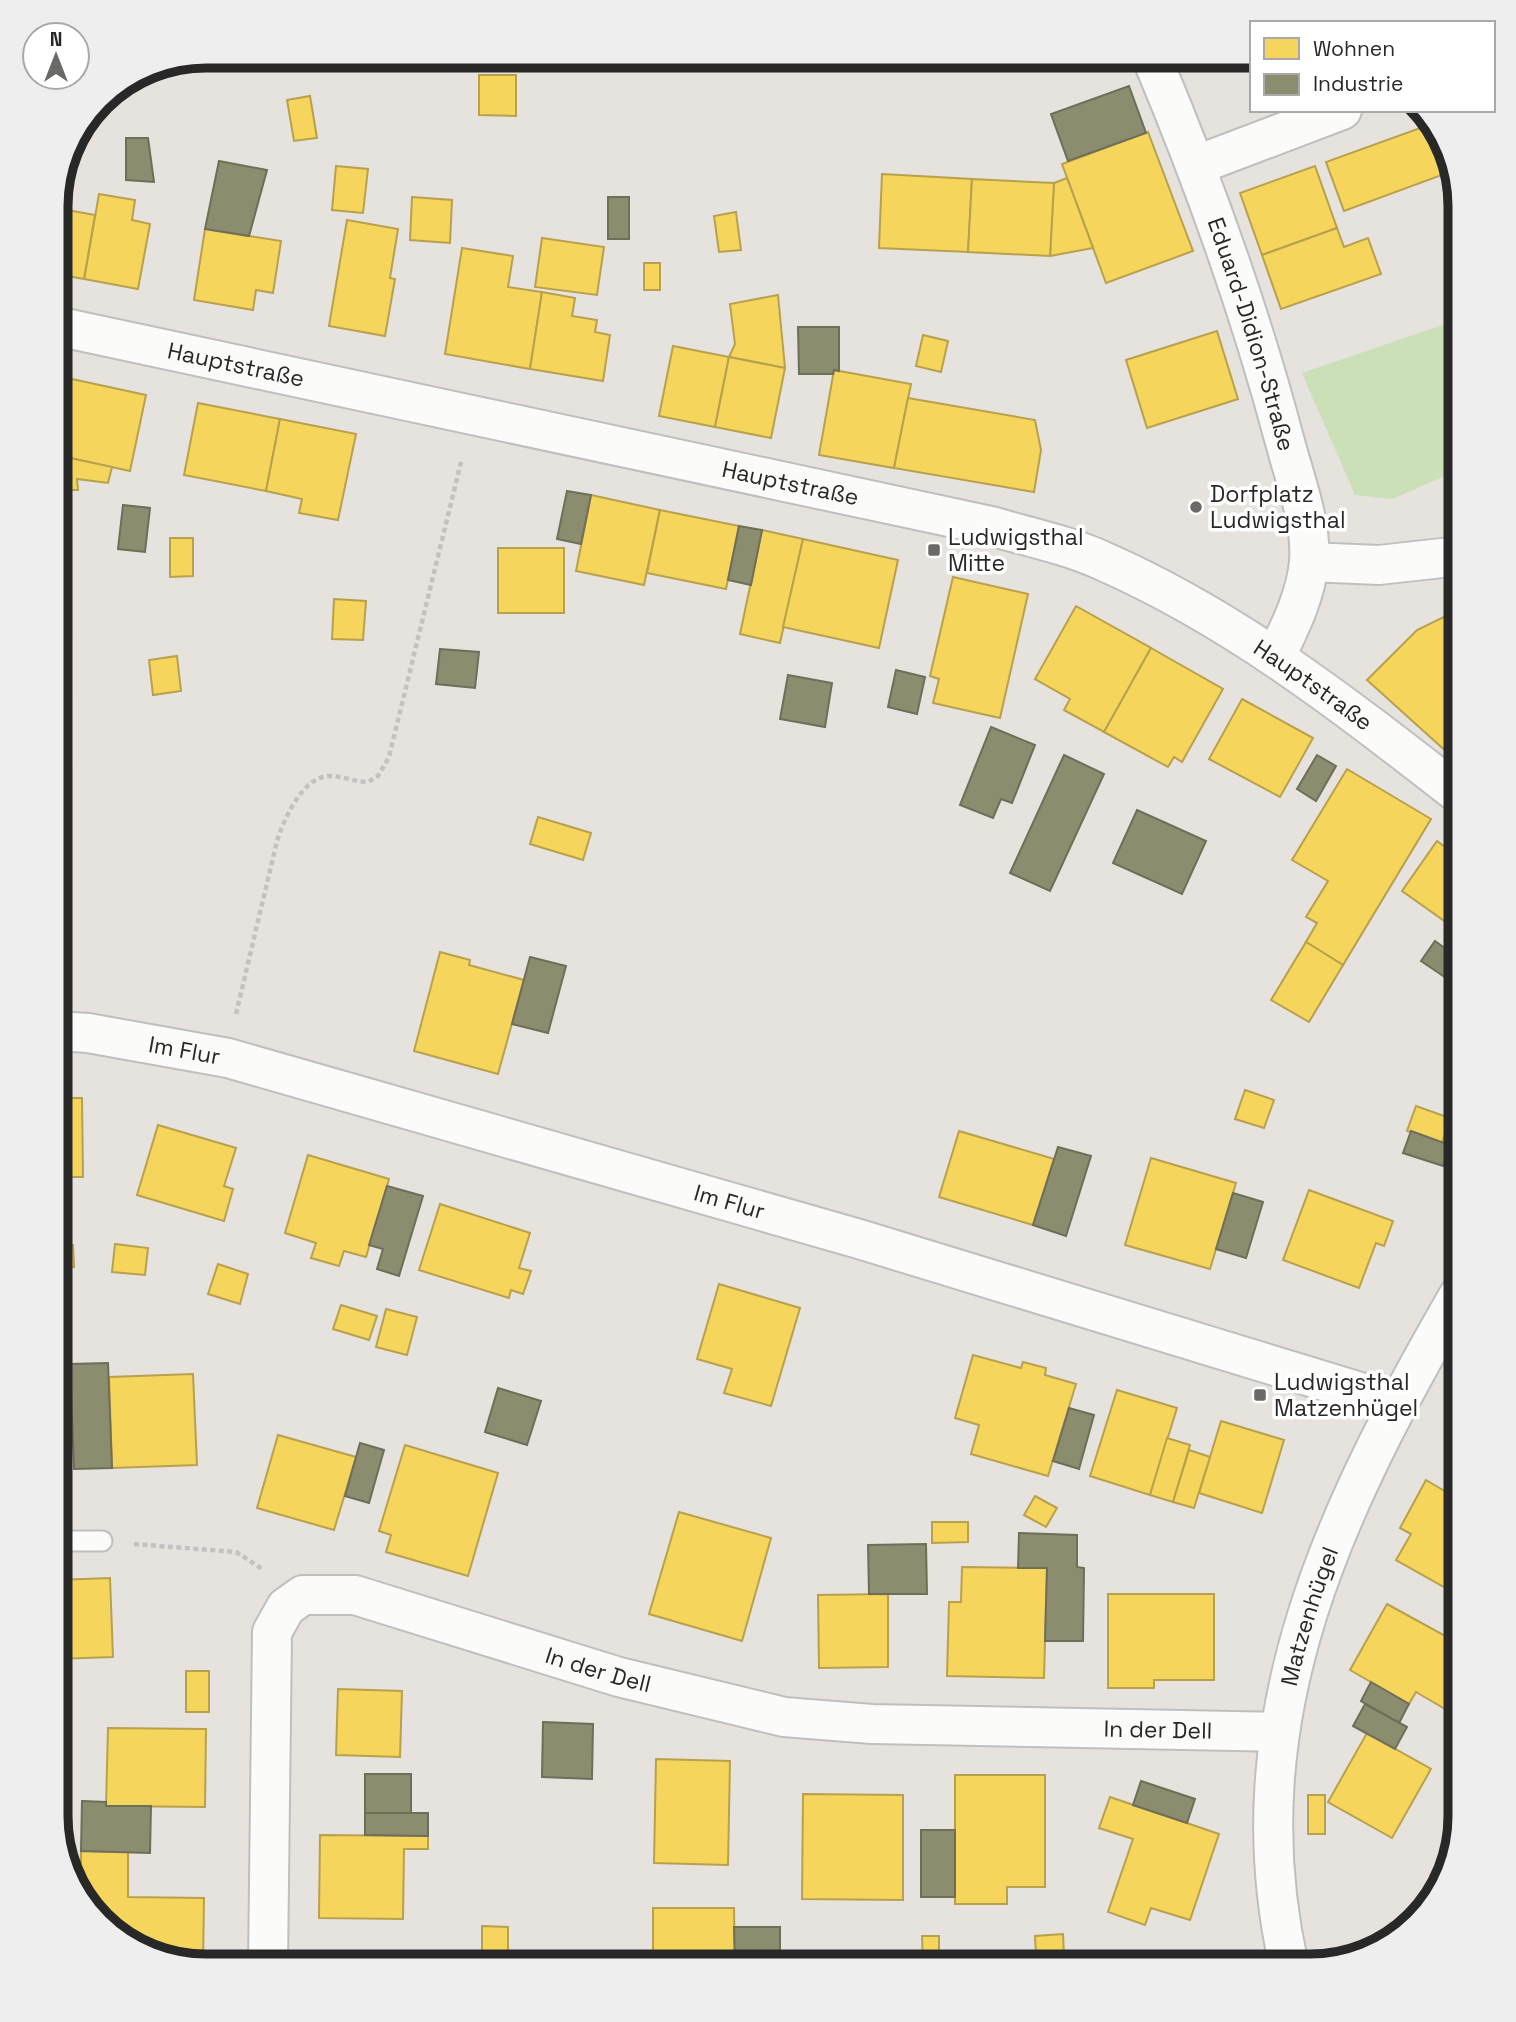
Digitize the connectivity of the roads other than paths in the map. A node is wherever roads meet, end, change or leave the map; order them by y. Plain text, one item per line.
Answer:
1 (1156, 69) edge
2 (1337, 112) edge
3 (1197, 165) junction
4 (69, 329) edge
5 (1448, 557) edge
6 (1309, 562) junction
7 (1276, 656) junction
8 (1448, 786) edge
9 (68, 1031) edge
10 (1448, 1314) edge
11 (1396, 1403) junction
12 (68, 1541) edge
13 (102, 1541) road end
14 (1279, 1732) junction
15 (268, 1954) edge
16 (1287, 1954) edge

1 - 3 street, Eduard-Didion-Straße
2 - 3 street
3 - 6 street, Eduard-Didion-Straße
4 - 7 street, Hauptstraße
5 - 6 street
6 - 7 street, Eduard-Didion-Straße
7 - 8 street, Hauptstraße
9 - 11 street, Im Flur
10 - 11 street, Matzenhügel
11 - 14 street, Matzenhügel
12 - 13 lane
14 - 15 street, In der Dell
14 - 16 street, Matzenhügel

